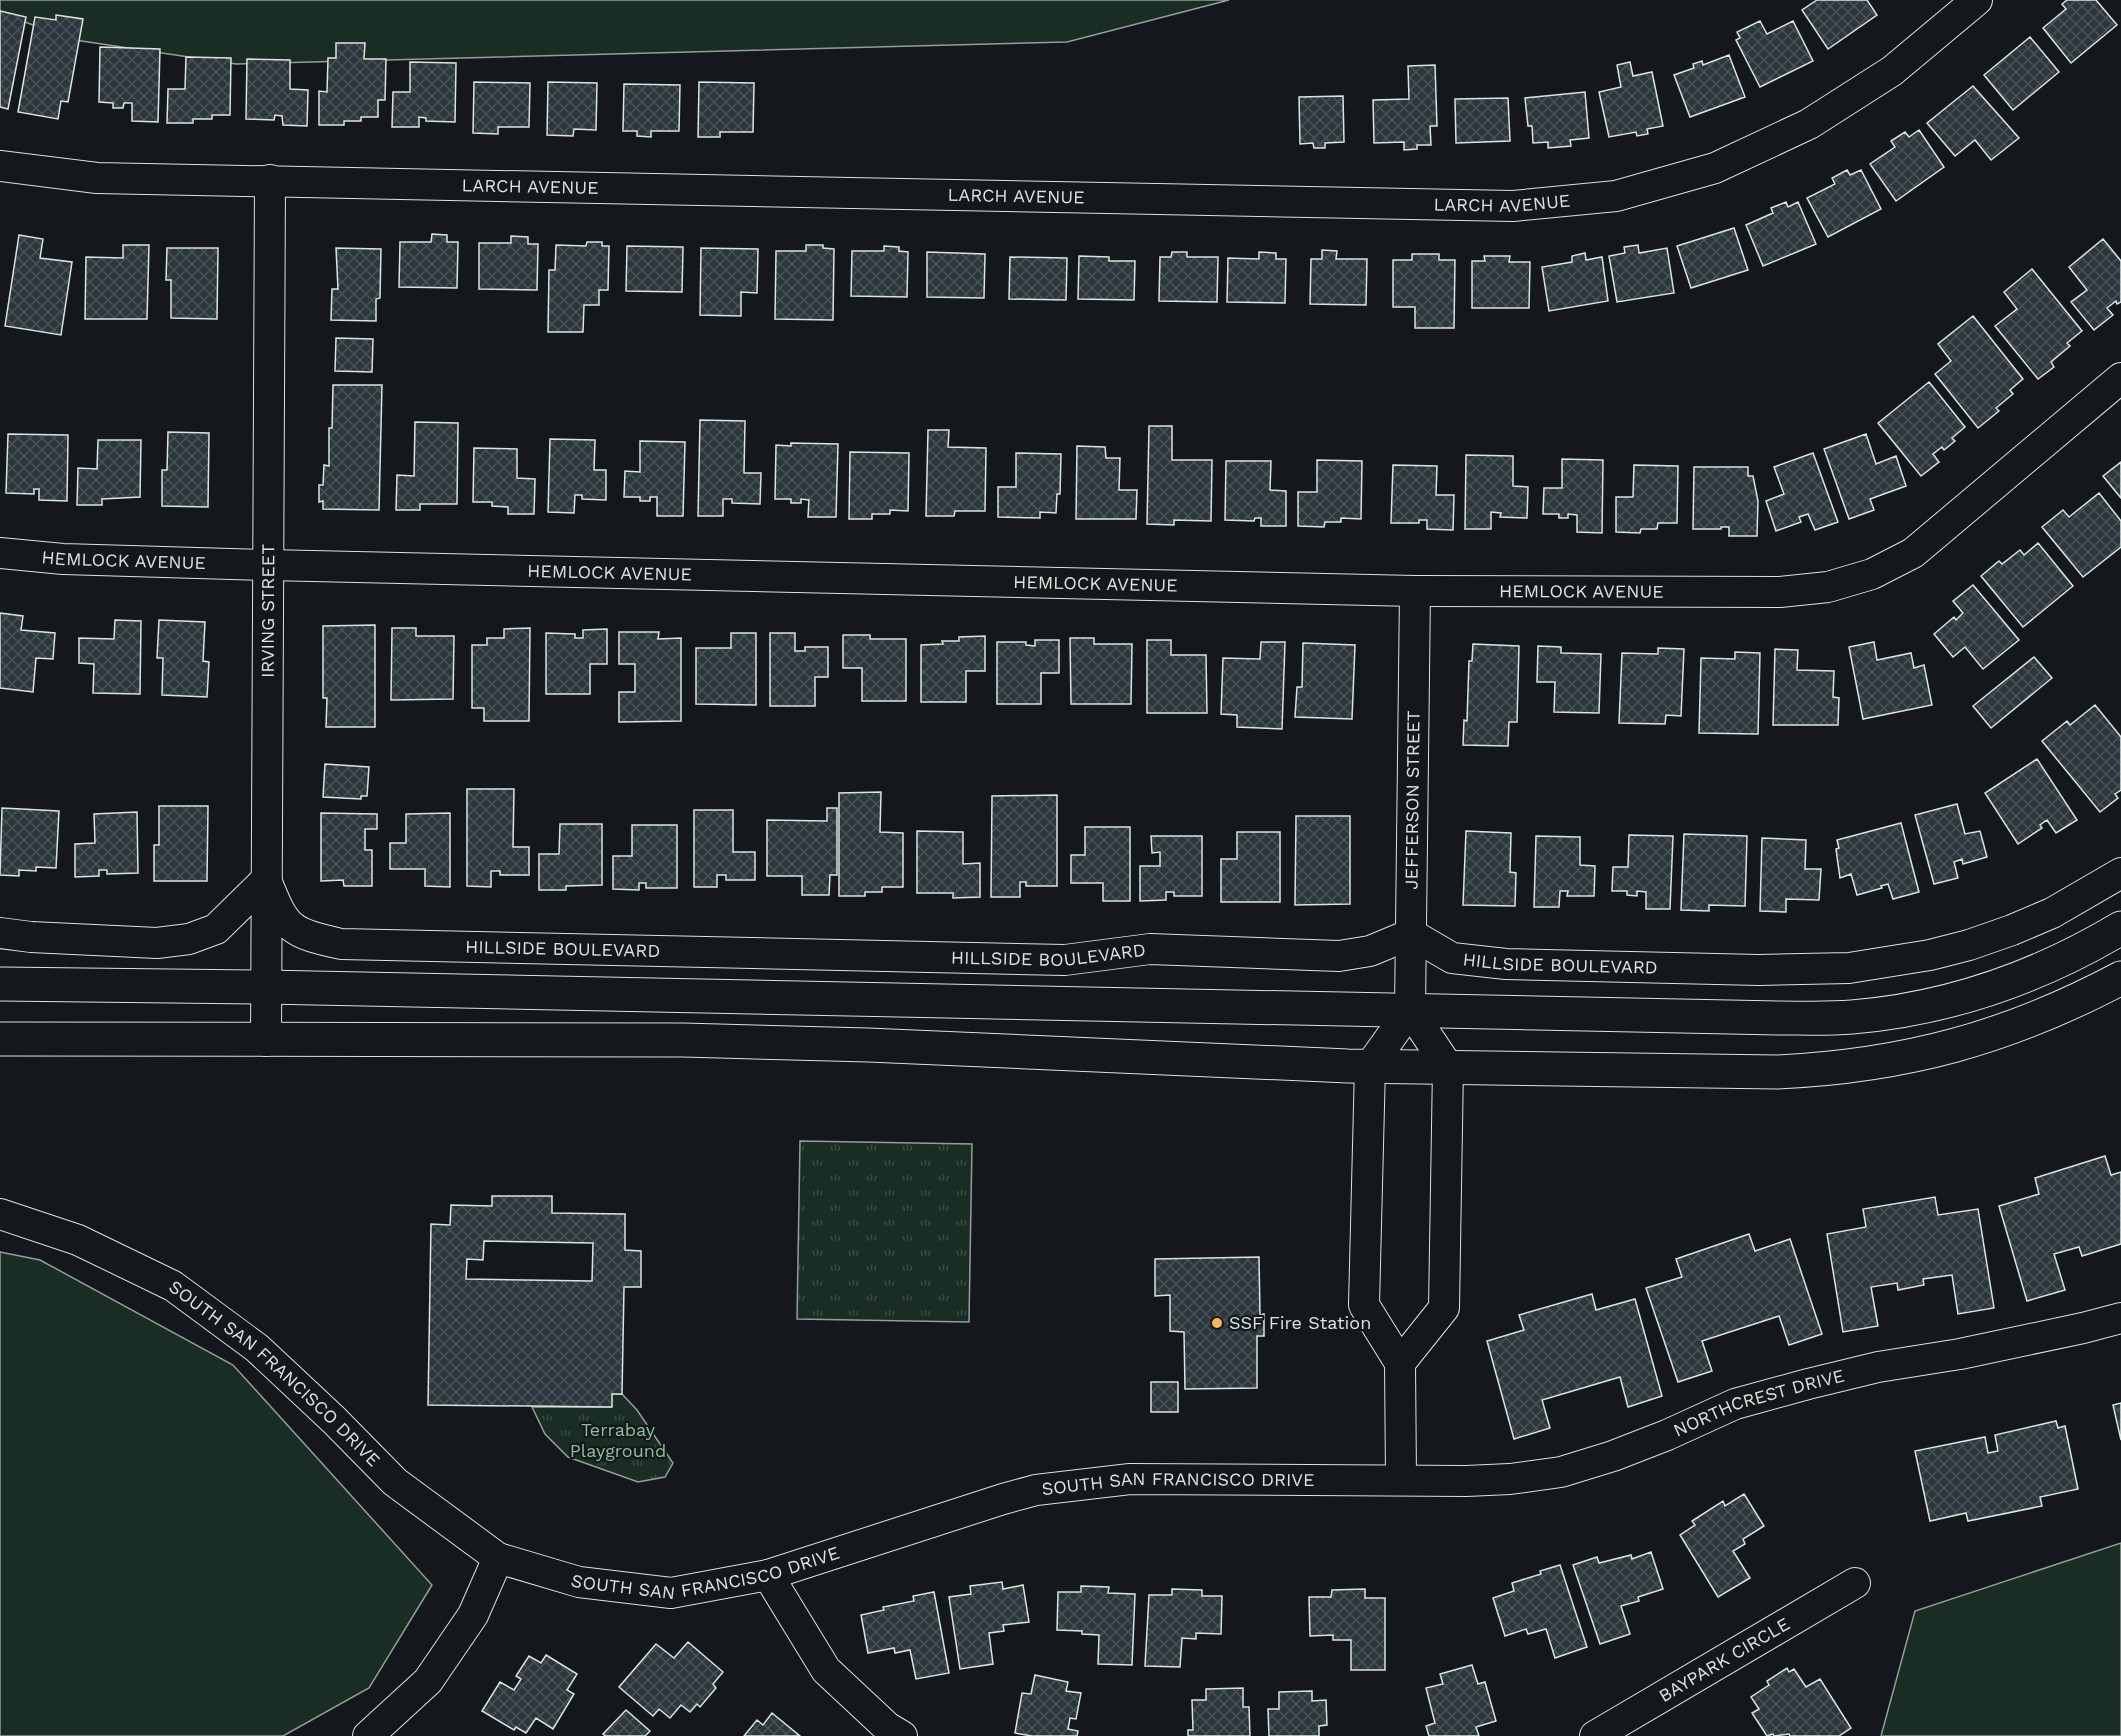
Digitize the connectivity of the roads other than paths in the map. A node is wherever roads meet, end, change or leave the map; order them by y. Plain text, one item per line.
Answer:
1 (1977, 0) edge
2 (0, 166) edge
3 (270, 180) junction
4 (2121, 378) edge
5 (0, 553) edge
6 (268, 566) junction
7 (1415, 591) junction
8 (2121, 873) edge
9 (266, 880) junction
10 (2121, 928) edge
11 (0, 933) edge
12 (1411, 934) junction
13 (2121, 978) edge
14 (0, 984) edge
15 (266, 987) junction
16 (1410, 1010) junction
17 (0, 1039) edge
18 (266, 1041) junction
19 (1370, 1066) junction
20 (1448, 1067) junction
21 (0, 1214) edge
22 (2121, 1317) edge
23 (1400, 1363) junction
24 (1401, 1479) junction
25 (498, 1558) junction
26 (768, 1575) junction
27 (1855, 1583) dead end
28 (368, 1736) edge
29 (902, 1736) edge
30 (1595, 1736) edge

1 - 3 street, LARCH AVENUE
2 - 3 street, LARCH AVENUE
3 - 6 street, IRVING STREET
4 - 7 street, HEMLOCK AVENUE
5 - 6 street, HEMLOCK AVENUE
6 - 7 street, HEMLOCK AVENUE
6 - 9 street, IRVING STREET
7 - 12 street, JEFFERSON STREET
8 - 12 street, HILLSIDE BOULEVARD
9 - 11 street
9 - 12 street, HILLSIDE BOULEVARD
9 - 15 street, IRVING STREET
10 - 16 main road
12 - 16 street, JEFFERSON STREET
13 - 20 main road
14 - 15 main road
15 - 16 main road
15 - 18 street, IRVING STREET
16 - 19 street
16 - 20 street
17 - 18 main road
18 - 19 main road
19 - 20 main road
19 - 23 street
20 - 23 street
21 - 25 street, SOUTH SAN FRANCISCO DRIVE
22 - 24 street, NORTHCREST DRIVE
23 - 24 street
24 - 26 street, SOUTH SAN FRANCISCO DRIVE
25 - 26 street, SOUTH SAN FRANCISCO DRIVE
25 - 28 street
26 - 29 street
27 - 30 street, BAYPARK CIRCLE

